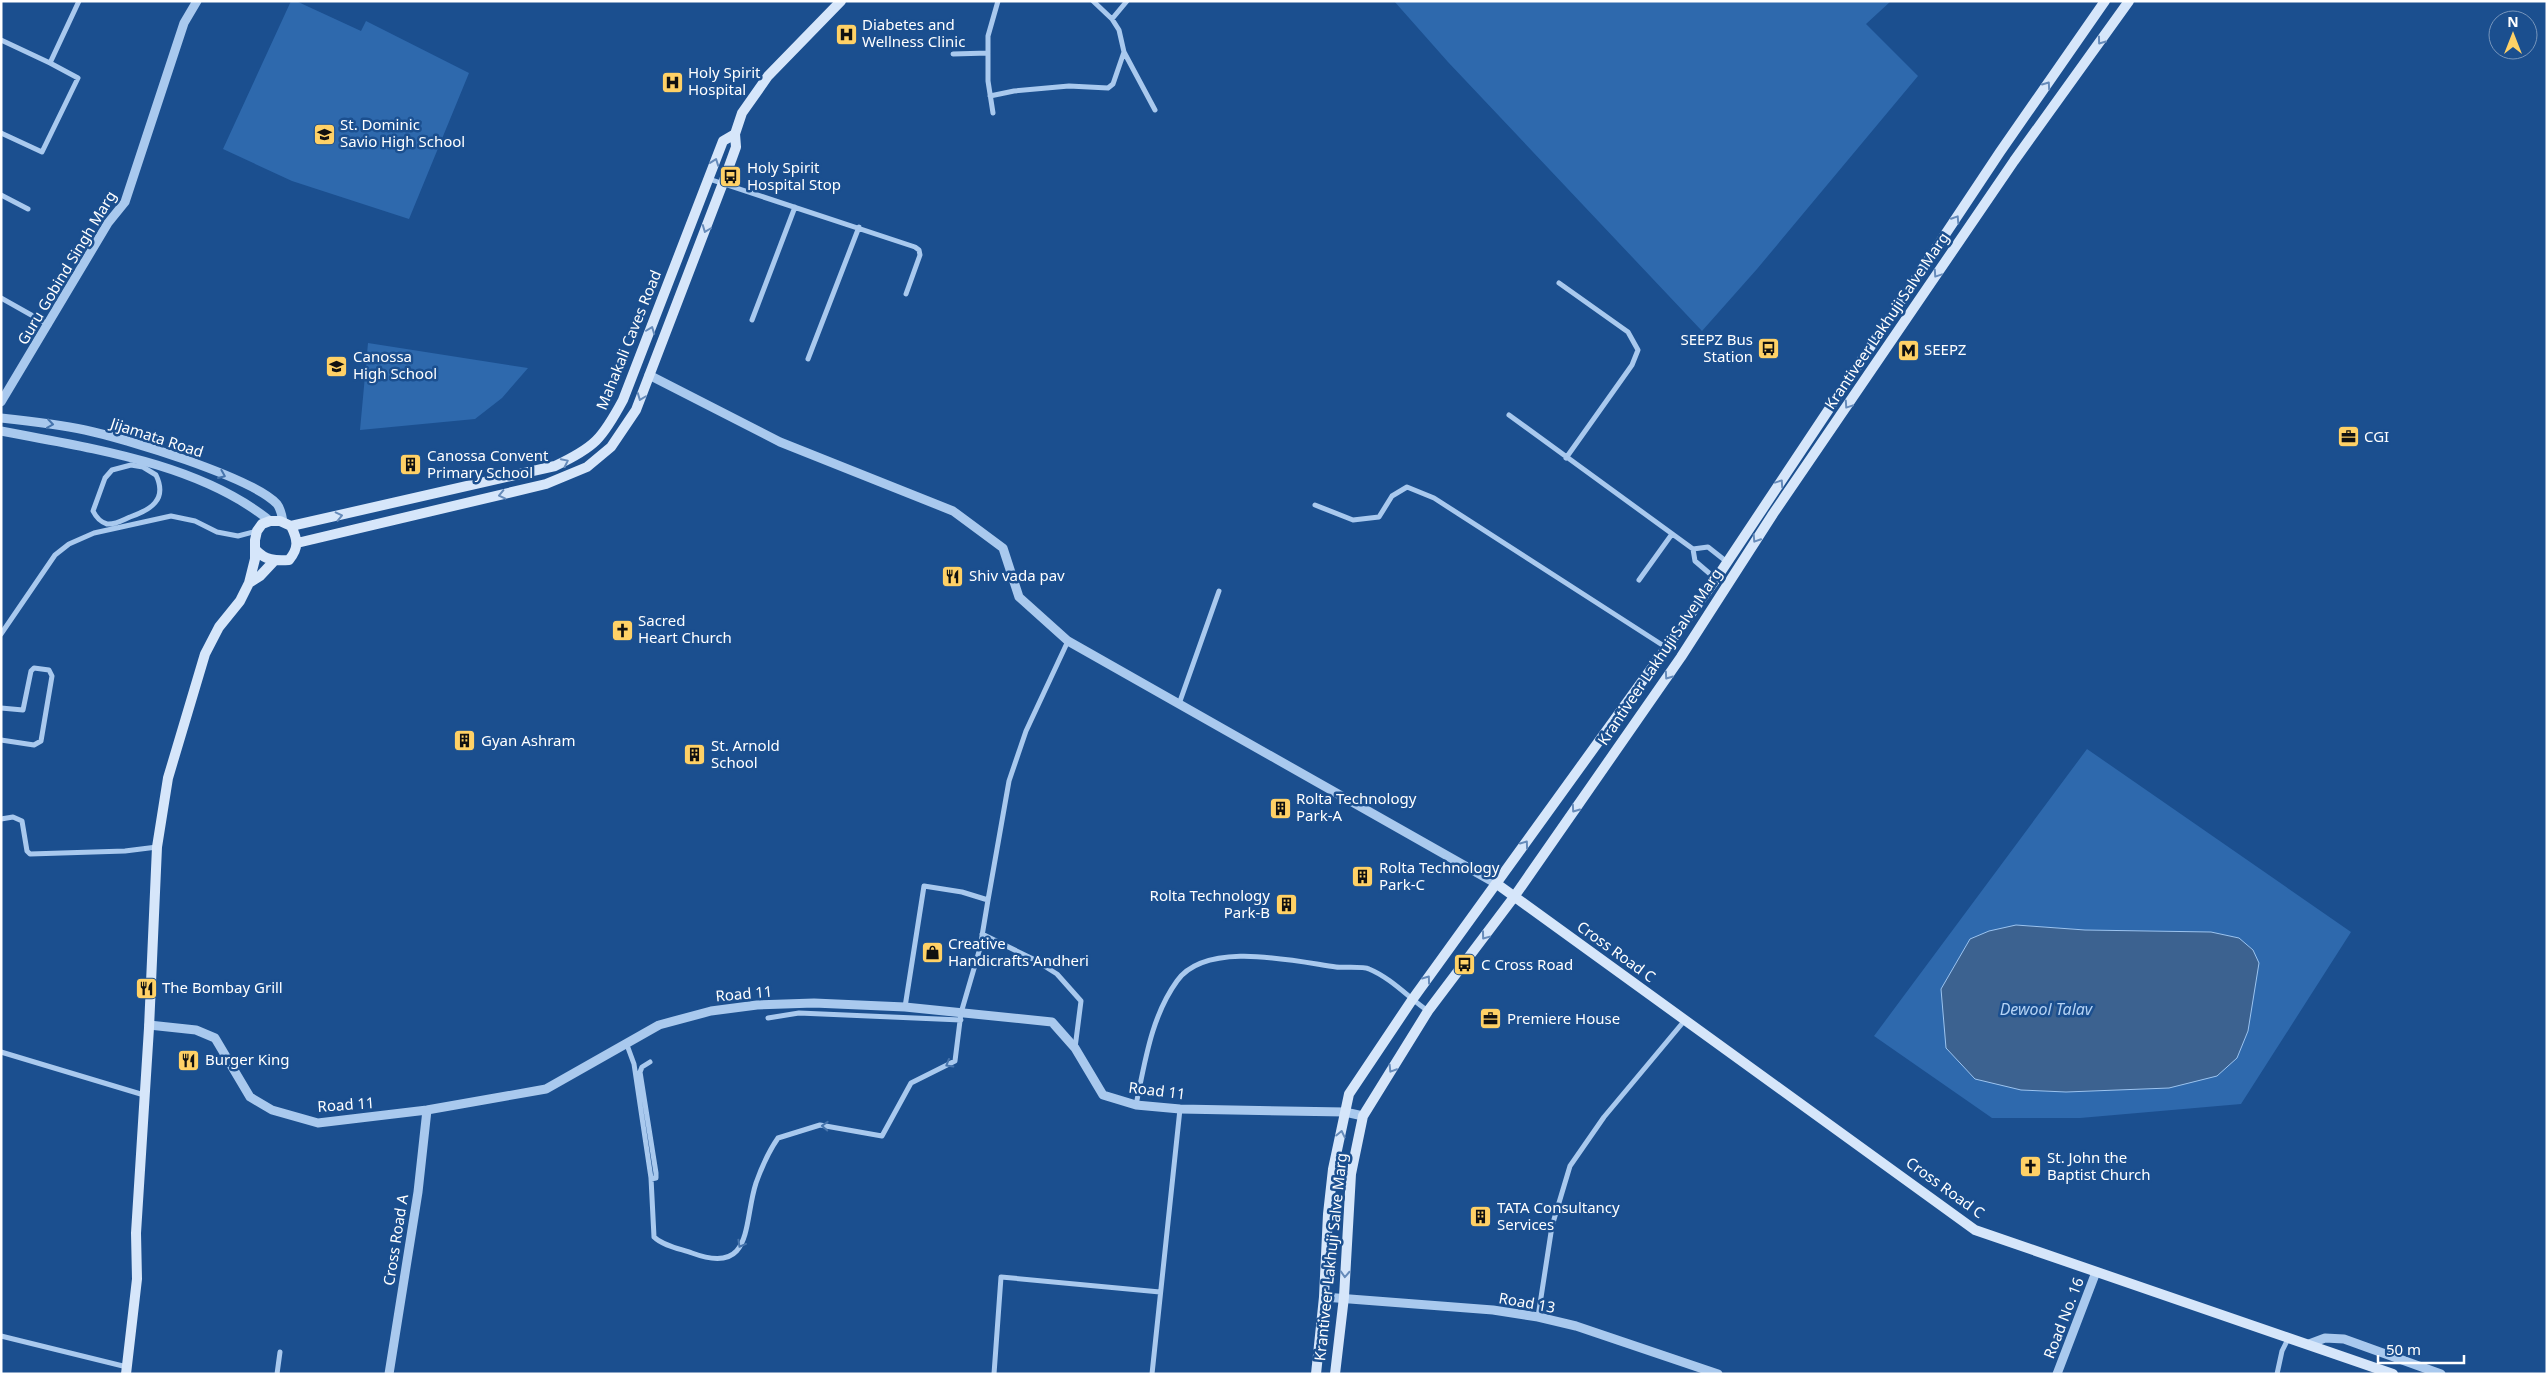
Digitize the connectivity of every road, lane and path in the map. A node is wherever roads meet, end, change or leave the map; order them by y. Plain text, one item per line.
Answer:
1 (79, 1) edge
2 (196, 1) edge
3 (841, 1) edge
4 (998, 1) edge
5 (1093, 1) edge
6 (1127, 1) edge
7 (2105, 1) edge
8 (2129, 1) edge
9 (1112, 19) junction
10 (1, 40) edge
11 (1124, 52) junction
12 (988, 53) junction
13 (953, 54) dead end
14 (50, 63) junction
15 (990, 96) junction
16 (1155, 110) dead end
17 (994, 113) dead end
18 (1, 133) edge
19 (735, 134) junction
20 (2000, 152) junction
21 (2014, 161) junction
22 (708, 179) junction
23 (723, 184) junction
24 (1, 195) edge
25 (795, 207) junction
26 (28, 209) dead end
27 (859, 228) junction
28 (1560, 283) dead end
29 (906, 294) dead end
30 (1, 298) edge
31 (752, 320) dead end
32 (49, 325) junction
33 (808, 359) dead end
34 (649, 375) junction
35 (1, 402) edge
36 (1509, 415) dead end
37 (1, 418) edge
38 (1, 431) edge
39 (1566, 458) junction
40 (144, 465) junction
41 (1315, 505) dead end
42 (146, 511) junction
43 (150, 520) junction
44 (270, 520) junction
45 (287, 524) junction
46 (257, 531) junction
47 (1672, 534) junction
48 (297, 543) junction
49 (1693, 549) junction
50 (256, 550) junction
51 (275, 560) junction
52 (1727, 563) junction
53 (1716, 579) junction
54 (1639, 580) dead end
55 (249, 582) junction
56 (1219, 591) dead end
57 (1, 634) edge
58 (1068, 641) junction
59 (1668, 648) junction
60 (1178, 704) junction
61 (1, 708) edge
62 (1, 740) edge
63 (1, 819) edge
64 (156, 847) junction
65 (1496, 884) junction
66 (1514, 897) junction
67 (988, 900) junction
68 (982, 934) junction
69 (1412, 1000) junction
70 (905, 1007) junction
71 (1428, 1011) junction
72 (961, 1016) junction
73 (768, 1018) dead end
74 (1685, 1020) junction
75 (149, 1025) junction
76 (627, 1045) junction
77 (1075, 1048) junction
78 (1, 1052) edge
79 (650, 1062) dead end
80 (145, 1095) junction
81 (1136, 1105) junction
82 (1180, 1109) junction
83 (427, 1110) junction
84 (1345, 1112) junction
85 (1363, 1116) junction
86 (651, 1179) junction
87 (2096, 1272) junction
88 (1160, 1292) junction
89 (1324, 1297) junction
90 (1344, 1297) junction
91 (1538, 1317) junction
92 (1, 1336) edge
93 (2289, 1336) junction
94 (2309, 1344) junction
95 (280, 1352) dead end
96 (127, 1370) edge
97 (277, 1374) edge
98 (389, 1374) edge
99 (994, 1374) edge
100 (1152, 1374) edge
101 (1316, 1374) edge
102 (1335, 1374) edge
103 (1718, 1374) edge
104 (2057, 1374) edge
105 (2277, 1374) edge
106 (2392, 1374) edge
107 (2441, 1374) edge

1 - 14 street
2 - 32 street, Guru Gobind Singh Marg
3 - 19 main road, Mahakali Caves Road
4 - 12 street
5 - 9 street
6 - 9 street
20 -> 7 main road, Krantiveer Lakhuji Salve Marg
8 -> 21 main road, Krantiveer Lakhuji Salve Marg
9 - 11 street
10 - 14 street
11 - 15 street
11 - 16 street
12 - 13 street
12 - 15 street
14 - 18 street
15 - 17 street
22 -> 19 main road, Mahakali Caves Road
19 - 23 main road, Mahakali Caves Road
20 - 21 main road
52 -> 20 main road, Krantiveer Lakhuji Salve Marg
21 -> 66 main road, Krantiveer Lakhuji Salve Marg
22 - 23 street
45 -> 22 main road, Mahakali Caves Road
23 - 25 street
23 -> 34 main road, Mahakali Caves Road
24 - 26 street
25 - 27 street
25 - 31 street
27 - 29 street
27 - 33 street
28 - 39 street
30 - 32 street
32 - 35 street, Guru Gobind Singh Marg
34 -> 48 main road, Mahakali Caves Road
34 - 58 street
36 - 39 street
37 -> 45 street, Jijamata Road
38 - 40 street, Jijamata Road
39 - 47 street
40 - 42 street
40 - 42 street
40 - 44 street, Jijamata Road
41 - 59 street
42 - 43 street
43 - 46 street
43 - 57 street
44 - 45 main road
44 - 46 main road
45 - 48 main road
46 - 50 main road
47 - 49 street
47 - 54 street
48 - 51 main road
49 - 52 street
49 - 53 street
50 - 51 main road
50 - 55 main road
51 - 55 main road
52 - 53 main road, Krantiveer Lakhuji Salve Marg
53 - 59 main road, Krantiveer Lakhuji Salve Marg
55 - 64 main road
56 - 60 street
58 - 60 street
58 - 67 street
65 -> 59 main road, Krantiveer Lakhuji Salve Marg
60 - 65 street
61 - 62 street
63 - 64 street
64 - 75 main road
65 - 66 main road, Cross Road C
69 -> 65 main road, Krantiveer Lakhuji Salve Marg
66 -> 71 main road, Krantiveer Lakhuji Salve Marg
66 - 74 main road, Cross Road C
67 - 68 street
67 - 70 street
68 - 72 street
68 - 77 street
69 - 71 street
69 - 81 street
69 - 84 main road, Krantiveer Lakhuji Salve Marg
70 - 72 street, Road 11
70 - 76 street, Road 11
71 -> 85 main road, Krantiveer Lakhuji Salve Marg
72 - 73 street
72 - 77 street, Road 11
72 -> 86 street
74 - 87 main road, Cross Road C
74 - 91 street
75 - 80 main road
75 - 83 street, Road 11
76 - 83 street, Road 11
76 - 86 street
77 - 81 street, Road 11
78 - 80 street
79 - 86 street
80 - 96 main road
81 - 82 street, Road 11
82 - 84 street, Road 11
82 - 88 street
83 - 98 street, Cross Road A
84 - 85 street, Road 11
89 -> 84 main road, Krantiveer Lakhuji Salve Marg
85 -> 90 main road, Krantiveer Lakhuji Salve Marg
87 - 93 main road, Cross Road C
87 - 104 street, Road No. 16
88 - 99 street
88 - 100 street
89 - 90 street, Road 13
89 - 101 main road, Krantiveer Lakhuji Salve Marg
90 - 91 street, Road 13
90 - 102 main road, Krantiveer Lakhuji Salve Marg
91 - 103 street, Road 13
92 - 96 street
93 - 94 main road, Cross Road C
93 - 105 street
94 - 106 main road, Cross Road C
94 - 107 street
95 - 97 street

